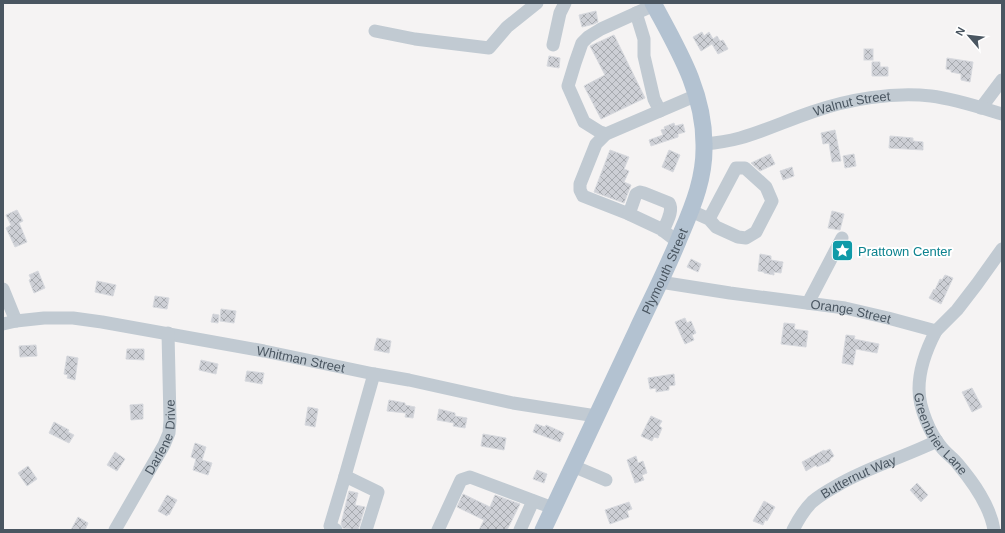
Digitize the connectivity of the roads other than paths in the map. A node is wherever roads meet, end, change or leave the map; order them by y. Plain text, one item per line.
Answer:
1 (537, 3) edge
2 (565, 3) edge
3 (654, 4) edge
4 (636, 13) junction
5 (375, 31) dead end
6 (553, 45) dead end
7 (1002, 80) edge
8 (697, 95) junction
9 (981, 108) junction
10 (660, 111) junction
11 (1002, 114) edge
12 (606, 134) junction
13 (704, 144) junction
14 (691, 211) junction
15 (629, 214) junction
16 (709, 220) junction
17 (663, 231) junction
18 (842, 238) dead end
19 (678, 242) junction
20 (1002, 249) edge
21 (660, 282) junction
22 (3, 289) edge
23 (808, 303) junction
24 (16, 321) junction
25 (3, 324) edge
26 (936, 331) junction
27 (168, 333) junction
28 (374, 374) junction
29 (596, 416) junction
30 (937, 441) junction
31 (573, 466) junction
32 (346, 476) junction
33 (606, 480) dead end
34 (533, 501) junction
35 (553, 508) junction
36 (115, 530) edge
37 (336, 530) edge
38 (366, 530) edge
39 (438, 530) edge
40 (520, 530) edge
41 (543, 530) edge
42 (793, 530) edge
43 (994, 530) edge

1 - 5 street
2 - 6 street
3 - 4 street
3 - 8 main road, Plymouth Street
4 - 10 street
4 - 12 street
7 - 9 street
8 - 10 street
8 - 13 main road, Plymouth Street
9 - 11 street, Walnut Street
9 - 13 street, Walnut Street
10 - 12 street
12 - 15 street
13 - 14 main road, Plymouth Street
14 - 16 street
14 - 19 main road, Plymouth Street
15 - 17 street
15 - 17 street
16 - 16 street
17 - 19 street
18 - 23 street
19 - 21 main road, Plymouth Street
20 - 26 street
21 - 23 street, Orange Street
21 - 29 main road, Plymouth Street
22 - 24 street
23 - 26 street, Orange Street
24 - 25 street, Whitman Street
24 - 27 street, Whitman Street
26 - 30 street, Greenbrier Lane
27 - 28 street, Whitman Street
27 - 36 street, Darlene Drive
28 - 29 street, Whitman Street
28 - 32 street
29 - 31 main road, Plymouth Street
30 - 42 street, Butternut Way
30 - 43 street, Greenbrier Lane
31 - 33 street
31 - 35 main road, Plymouth Street
32 - 37 street
32 - 38 street
34 - 35 street
34 - 39 street
34 - 40 street
35 - 41 main road, Plymouth Street

